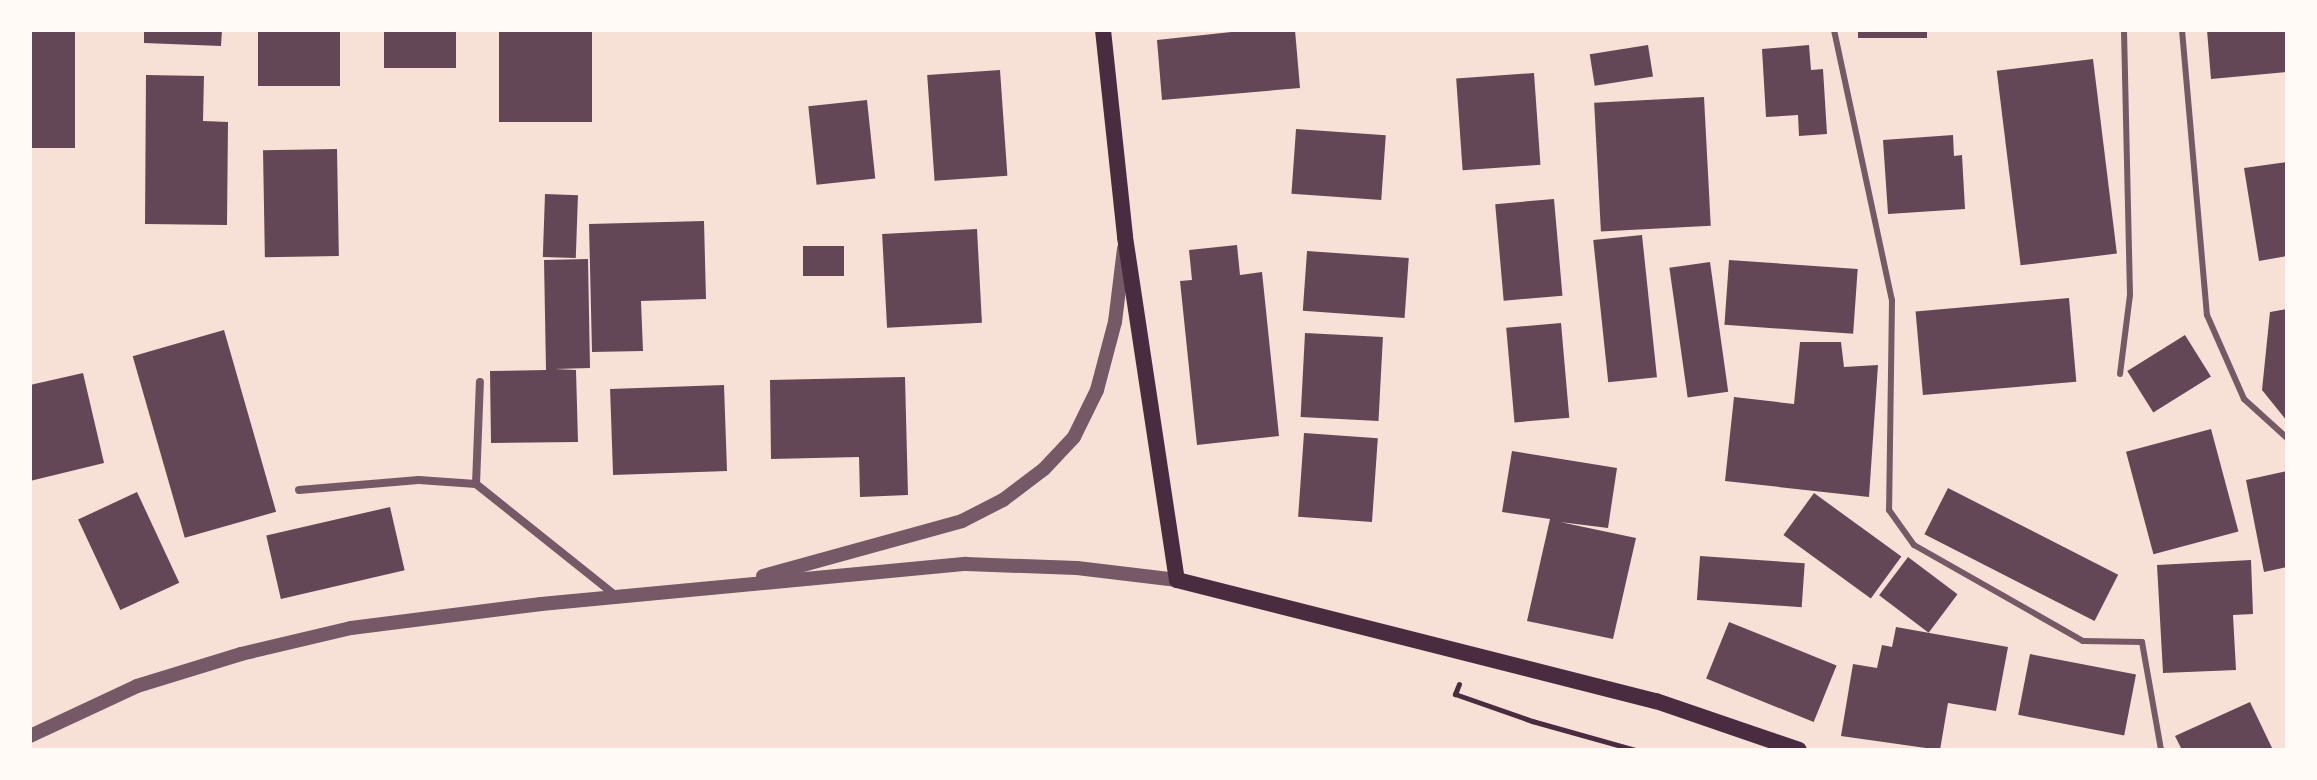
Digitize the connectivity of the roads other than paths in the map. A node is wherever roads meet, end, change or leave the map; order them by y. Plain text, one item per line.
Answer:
1 (1103, 30) edge
2 (1834, 30) edge
3 (2124, 30) edge
4 (2182, 30) edge
5 (1125, 237) junction
6 (2120, 374) dead end
7 (480, 382) dead end
8 (2287, 438) edge
9 (476, 484) junction
10 (299, 490) dead end
11 (1177, 580) junction
12 (722, 587) junction
13 (616, 596) junction
14 (30, 736) edge
15 (1799, 750) edge
16 (2161, 750) edge

1 - 5 main road
2 - 16 lane
3 - 6 lane
4 - 8 lane
5 - 11 main road
5 - 12 street
7 - 9 street
9 - 10 street
9 - 13 street
11 - 12 street
11 - 15 main road
12 - 13 street
13 - 14 street

